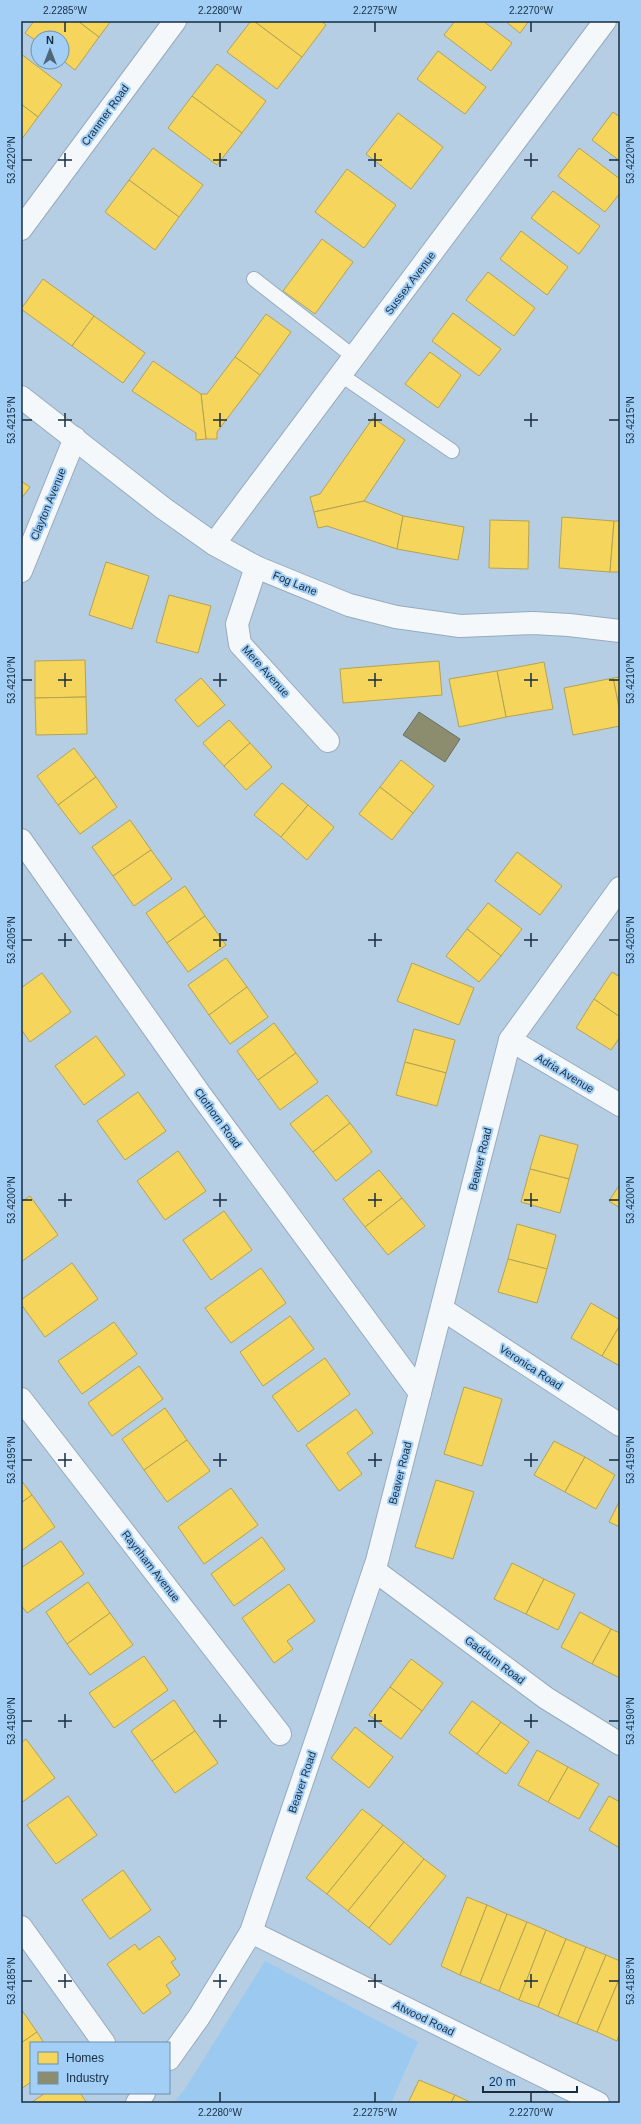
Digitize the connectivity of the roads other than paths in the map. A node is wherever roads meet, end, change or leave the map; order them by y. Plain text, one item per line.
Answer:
1 (175, 21) edge
2 (605, 21) edge
3 (21, 229) edge
4 (254, 279) dead end
5 (354, 357) junction
6 (341, 375) junction
7 (21, 397) edge
8 (75, 438) junction
9 (452, 451) dead end
10 (214, 544) junction
11 (256, 567) junction
12 (21, 570) edge
13 (620, 631) edge
14 (328, 741) dead end
15 (21, 840) edge
16 (620, 888) edge
17 (510, 1040) junction
18 (620, 1105) edge
19 (442, 1308) junction
20 (420, 1393) junction
21 (21, 1399) edge
22 (620, 1425) edge
23 (374, 1570) junction
24 (280, 1734) dead end
25 (620, 1744) edge
26 (21, 1927) edge
27 (251, 1932) junction
28 (103, 2042) edge
29 (170, 2058) edge
30 (143, 2094) edge
31 (137, 2103) edge
32 (598, 2103) edge

1 - 3 street, Cranmer Road
2 - 5 street, Sussex Avenue
4 - 5 lane
5 - 6 street, Sussex Avenue
6 - 9 lane
6 - 10 street, Sussex Avenue
7 - 8 street, Fog Lane
8 - 10 street, Fog Lane
8 - 12 street, Clayton Avenue
10 - 11 street, Fog Lane
11 - 13 street, Fog Lane
11 - 14 street, Mere Avenue
15 - 20 street, Clothorn Road
16 - 17 street, Beaver Road
17 - 18 street, Adria Avenue
17 - 19 street, Beaver Road
19 - 20 street, Beaver Road
19 - 22 street, Veronica Road
20 - 23 street, Beaver Road
21 - 24 street, Raynham Avenue
23 - 25 street, Gaddum Road
23 - 27 street, Beaver Road
26 - 28 street
27 - 29 street, Beaver Road
27 - 32 street, Atwood Road
30 - 31 street

